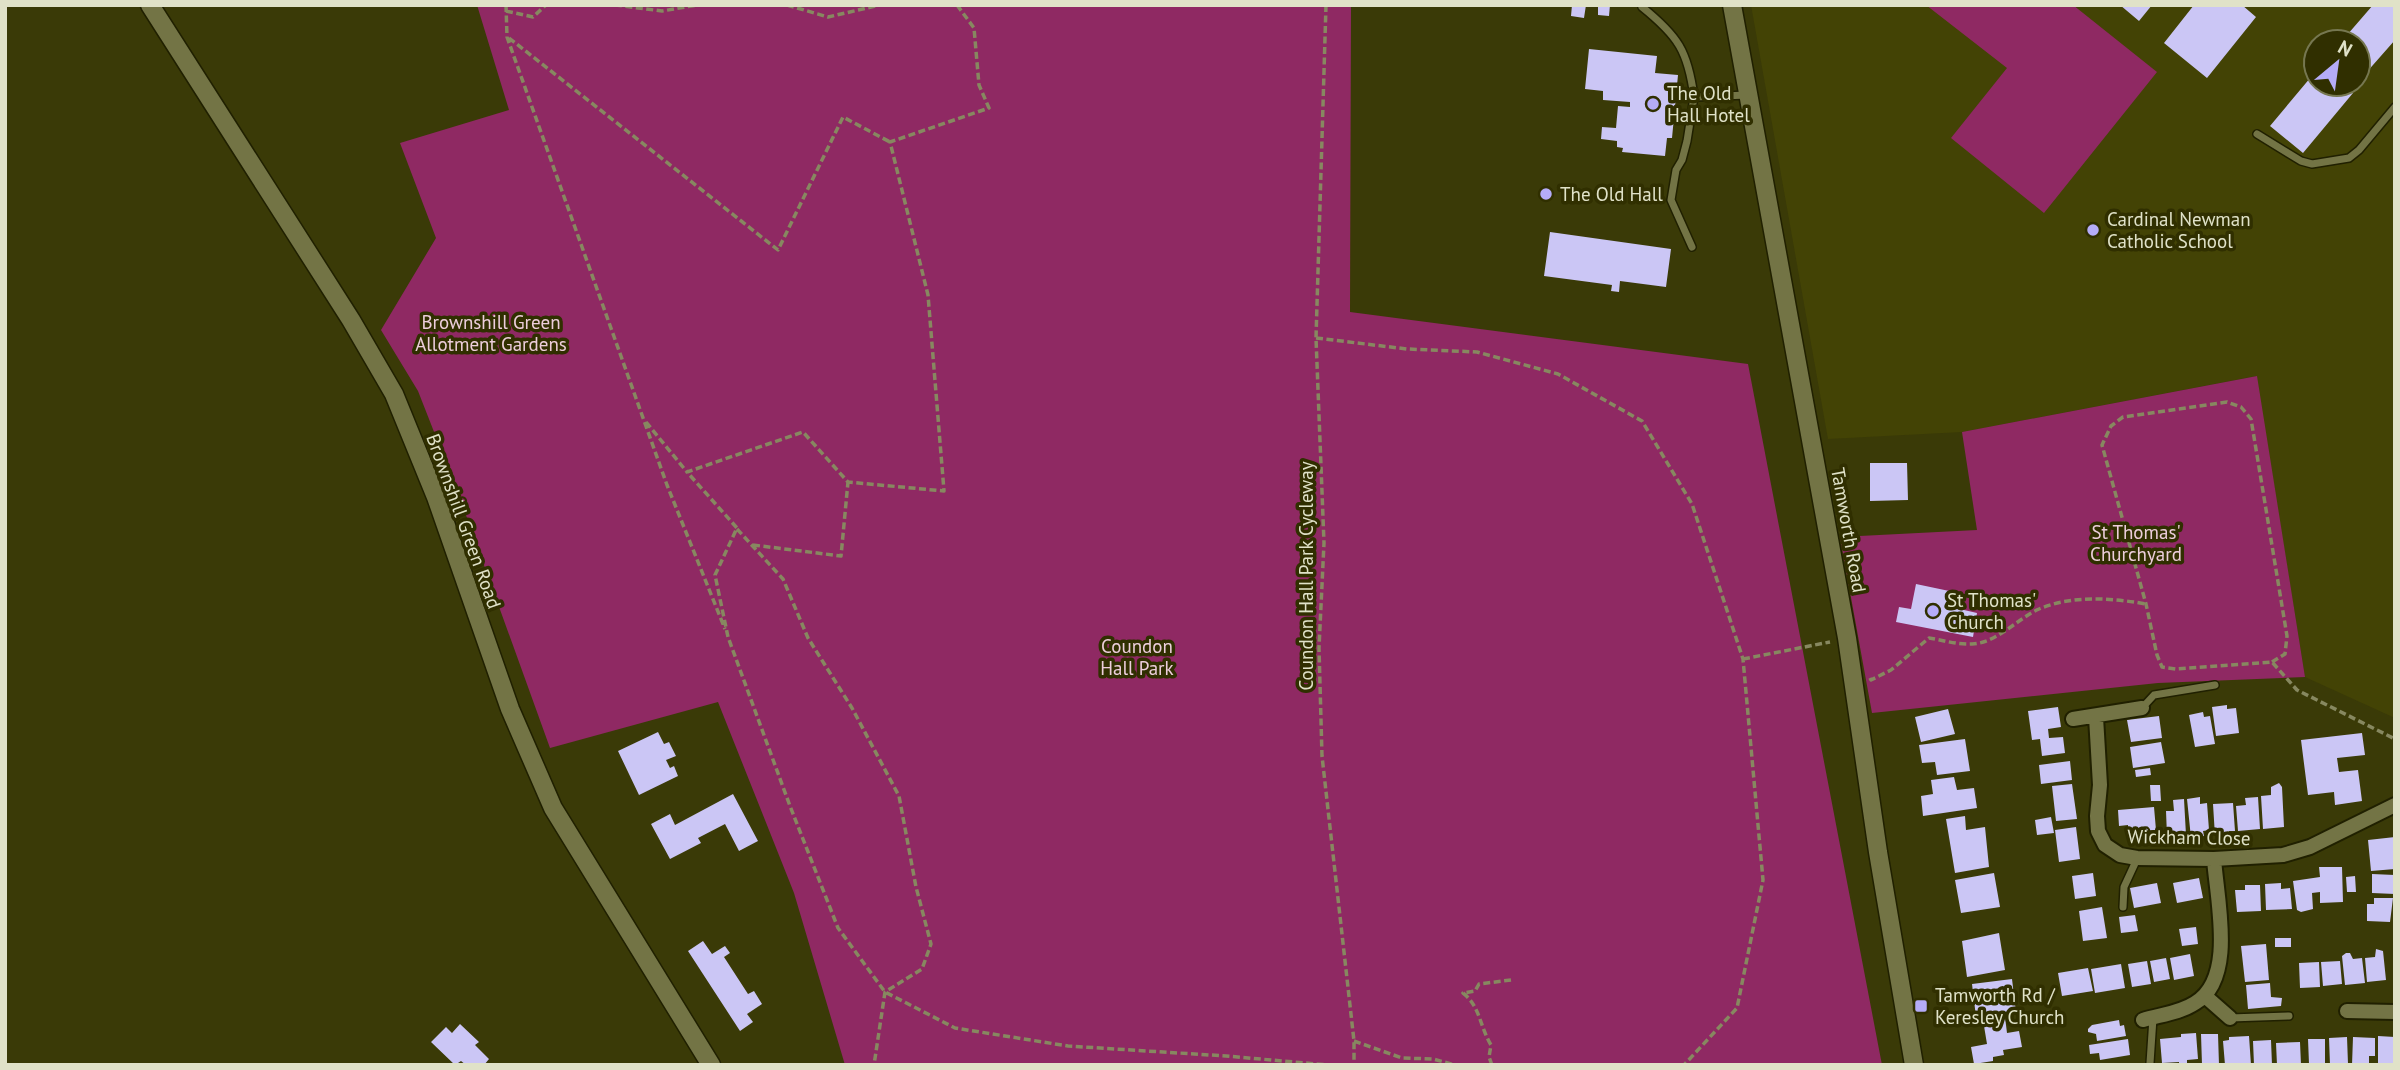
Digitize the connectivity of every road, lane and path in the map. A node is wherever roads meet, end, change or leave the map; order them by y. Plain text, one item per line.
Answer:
1 (150, 5) edge
2 (546, 5) edge
3 (615, 5) edge
4 (697, 5) edge
5 (788, 5) edge
6 (880, 5) edge
7 (957, 5) edge
8 (1326, 5) edge
9 (1732, 5) edge
10 (1642, 7) dead end
11 (506, 8) edge
12 (507, 37) junction
13 (1748, 95) junction
14 (1694, 97) junction
15 (2395, 107) edge
16 (2258, 134) dead end
17 (890, 142) junction
18 (1692, 247) dead end
19 (1316, 338) junction
20 (643, 418) junction
21 (687, 472) junction
22 (848, 482) junction
23 (737, 528) junction
24 (753, 545) junction
25 (2146, 604) junction
26 (728, 637) junction
27 (1847, 638) junction
28 (1743, 659) junction
29 (2272, 662) junction
30 (1869, 669) dead end
31 (2215, 685) dead end
32 (2142, 708) joint
33 (2096, 717) junction
34 (2073, 719) dead end
35 (2395, 739) edge
36 (2395, 805) edge
37 (2137, 858) junction
38 (2214, 859) junction
39 (2123, 907) dead end
40 (1511, 980) dead end
41 (885, 992) junction
42 (2205, 996) junction
43 (2347, 1011) dead end
44 (2395, 1012) edge
45 (2289, 1016) dead end
46 (2148, 1018) joint
47 (2230, 1018) joint
48 (1354, 1041) junction
49 (2150, 1063) edge
50 (711, 1065) edge
51 (874, 1065) edge
52 (1328, 1065) edge
53 (1354, 1065) edge
54 (1455, 1065) edge
55 (1492, 1065) edge
56 (1684, 1065) edge
57 (1914, 1065) edge

1 - 50 street, Brownshill Green Road
2 - 11 path
3 - 4 path
5 - 6 path
7 - 17 path
8 - 19 path, Coundon Hall Park Cycleway
9 - 13 street, Tamworth Road
10 - 14 lane
11 - 12 path
12 - 17 path
12 - 20 path
13 - 14 lane
13 - 27 street, Tamworth Road
14 - 18 lane
15 - 16 lane
17 - 22 path
19 - 28 path
19 - 48 path, Coundon Hall Park Cycleway
20 - 21 path
20 - 26 path
21 - 22 path
21 - 23 path
22 - 24 path
23 - 24 path
23 - 26 path
24 - 41 path
25 - 29 path
25 - 29 path
25 - 30 path
26 - 41 path
27 - 28 path
27 - 57 street, Tamworth Road
28 - 56 path
29 - 35 path
31 - 32 lane
32 - 33 street
33 - 34 street
33 - 37 street, Wickham Close
36 - 38 street, Wickham Close
37 - 38 street, Wickham Close
37 - 39 lane
38 - 42 street
40 - 55 path
41 - 51 path
41 - 52 path
42 - 46 street
42 - 47 street
43 - 44 street
45 - 47 lane
46 - 49 lane
48 - 53 path, Coundon Hall Park Cycleway
48 - 54 path

